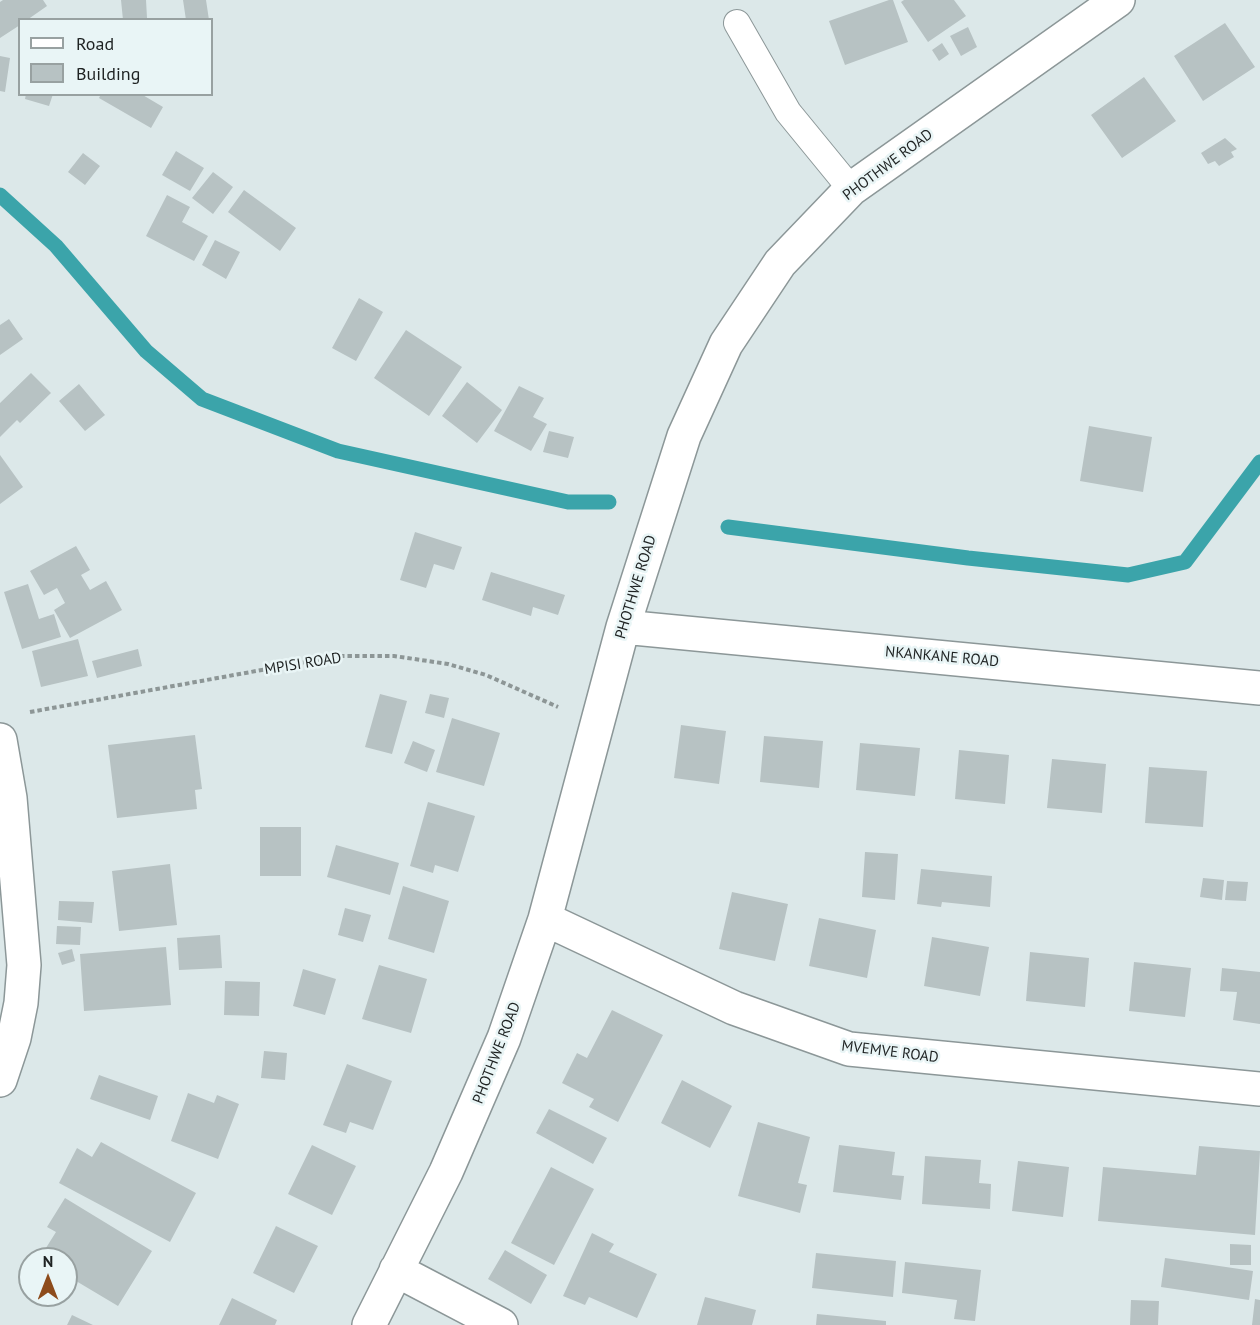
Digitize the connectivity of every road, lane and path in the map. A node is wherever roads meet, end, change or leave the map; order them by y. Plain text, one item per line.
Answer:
1 (1118, 0) edge
2 (737, 23) dead end
3 (851, 189) junction
4 (623, 627) junction
5 (1260, 688) edge
6 (23, 713) dead end
7 (598, 722) junction
8 (0, 740) edge
9 (544, 919) junction
10 (0, 1080) edge
11 (1260, 1089) edge
12 (396, 1270) junction
13 (369, 1325) edge
14 (501, 1325) edge

1 - 3 street, PHOTHWE ROAD
2 - 3 lane
3 - 4 street, PHOTHWE ROAD
4 - 5 street, NKANKANE ROAD
4 - 7 street, PHOTHWE ROAD
6 - 7 path, MPISI ROAD
7 - 9 street, PHOTHWE ROAD
8 - 10 street
9 - 11 street, MVEMVE ROAD
9 - 12 street, PHOTHWE ROAD
12 - 13 street, PHOTHWE ROAD
12 - 14 street

